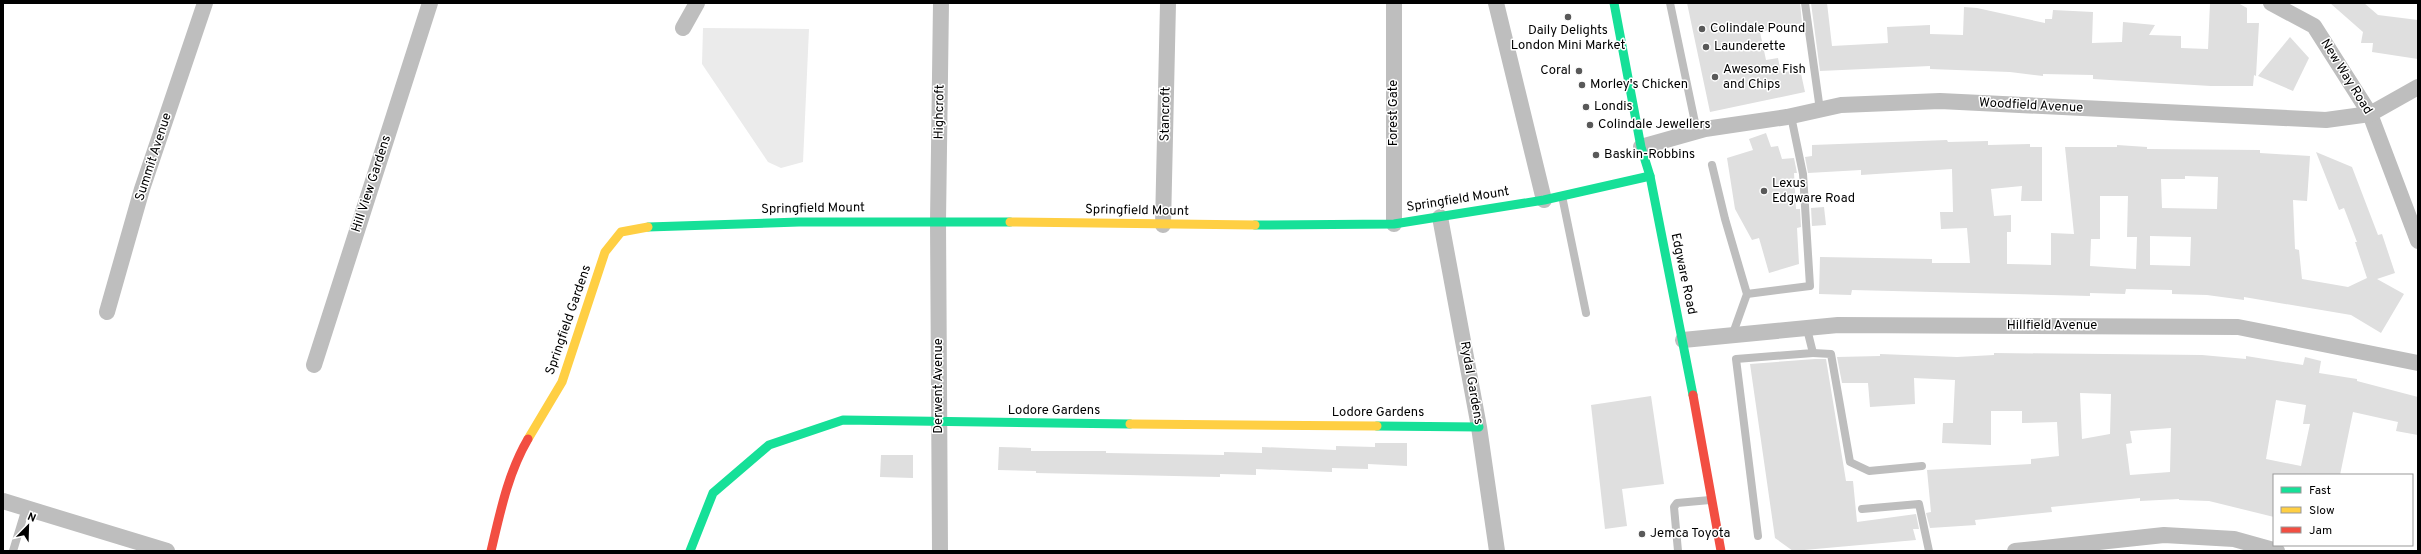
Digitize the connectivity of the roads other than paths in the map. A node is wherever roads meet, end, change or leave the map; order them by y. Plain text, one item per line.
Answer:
1 (205, 3) edge
2 (430, 3) edge
3 (697, 3) edge
4 (941, 3) edge
5 (1168, 3) edge
6 (1394, 3) edge
7 (1496, 3) edge
8 (1614, 3) edge
9 (1670, 3) edge
10 (1806, 3) edge
11 (2272, 3) edge
12 (683, 28) dead end
13 (2418, 87) edge
14 (1820, 110) junction
15 (2370, 114) junction
16 (1791, 116) junction
17 (1697, 132) junction
18 (1641, 147) junction
19 (1712, 165) dead end
20 (1650, 176) junction
21 (1562, 195) junction
22 (1544, 200) junction
23 (1440, 217) junction
24 (938, 221) junction
25 (1394, 224) junction
26 (1163, 225) junction
27 (621, 232) joint
28 (2418, 241) edge
29 (1747, 294) junction
30 (107, 312) dead end
31 (1586, 313) dead end
32 (1807, 329) junction
33 (1732, 336) junction
34 (1683, 340) junction
35 (1812, 353) junction
36 (2418, 363) edge
37 (314, 365) dead end
38 (940, 423) junction
39 (1479, 427) junction
40 (1922, 466) dead end
41 (1711, 500) junction
42 (3, 501) edge
43 (26, 508) junction
44 (1862, 508) dead end
45 (1758, 536) dead end
46 (13, 551) edge
47 (167, 551) edge
48 (491, 551) edge
49 (690, 551) edge
50 (940, 551) edge
51 (1497, 551) edge
52 (1678, 551) edge
53 (1721, 551) edge
54 (1929, 551) edge
55 (2015, 551) edge
56 (2278, 551) edge

1 - 30 street, Summit Avenue
2 - 37 street, Hill View Gardens
3 - 12 street
4 - 24 street, Highcroft
5 - 26 street, Stancroft
6 - 25 street, Forest Gate
7 - 22 street
8 - 18 street, Edgware Road
9 - 17 lane
10 - 14 lane
11 - 15 street, New Way Road
13 - 15 street, Woodfield Avenue
14 - 15 street, Woodfield Avenue
14 - 16 street, Woodfield Avenue
15 - 28 street, New Way Road
16 - 17 street, Woodfield Avenue
16 - 29 lane
17 - 18 street, Woodfield Avenue
18 - 20 street, Edgware Road
19 - 29 lane
20 - 21 street, Springfield Mount
20 - 34 street, Edgware Road
21 - 22 street, Springfield Mount
21 - 31 lane
22 - 23 street, Springfield Mount
23 - 25 street, Springfield Mount
23 - 39 street, Rydal Gardens
24 - 26 street, Springfield Mount
24 - 27 street, Springfield Mount
24 - 38 street, Derwent Avenue
25 - 26 street, Springfield Mount
27 - 48 street, Springfield Gardens
29 - 33 lane
32 - 33 street, Hillfield Avenue
32 - 35 lane
32 - 36 street, Hillfield Avenue
33 - 34 street, Hillfield Avenue
34 - 41 street, Edgware Road
35 - 40 lane
35 - 45 lane
38 - 39 street, Lodore Gardens
38 - 49 street, Lodore Gardens
38 - 50 street, Derwent Avenue
39 - 51 street, Rydal Gardens
41 - 52 lane
41 - 53 street, Edgware Road
42 - 43 street
43 - 46 lane
43 - 47 street
44 - 54 lane
55 - 56 street

